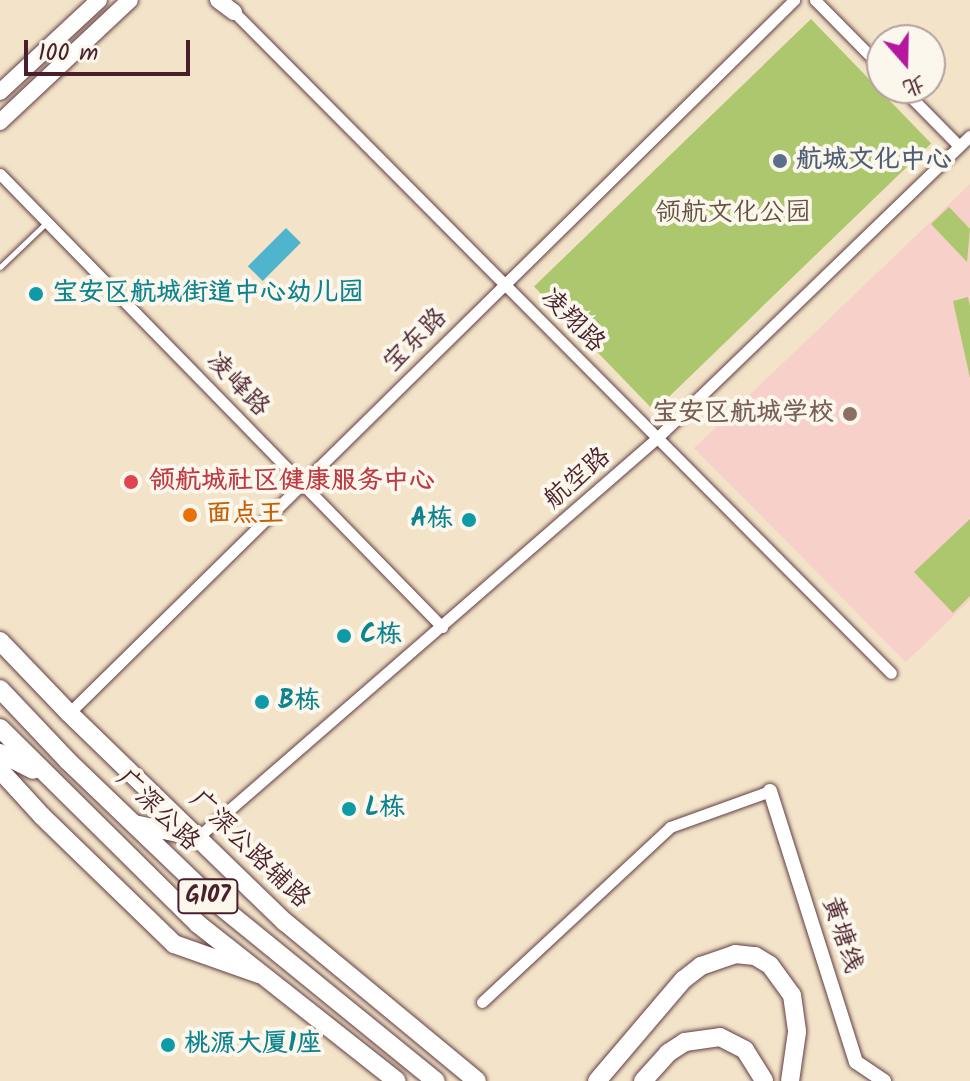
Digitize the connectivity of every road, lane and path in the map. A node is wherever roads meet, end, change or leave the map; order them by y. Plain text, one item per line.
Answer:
1 (99, 0) edge
2 (794, 0) edge
3 (815, 0) edge
4 (128, 3) edge
5 (226, 3) edge
6 (866, 52) edge
7 (0, 92) edge
8 (918, 104) edge
9 (0, 122) edge
10 (970, 136) edge
11 (959, 146) junction
12 (0, 174) edge
13 (47, 223) junction
14 (0, 267) edge
15 (505, 285) junction
16 (657, 438) junction
17 (302, 484) junction
18 (442, 627) junction
19 (0, 641) edge
20 (891, 673) dead end
21 (0, 689) edge
22 (69, 713) junction
23 (0, 728) edge
24 (0, 753) edge
25 (0, 770) edge
26 (46, 776) junction
27 (770, 791) joint
28 (134, 824) junction
29 (198, 837) junction
30 (265, 977) junction
31 (482, 1002) dead end
32 (397, 1081) edge
33 (436, 1081) edge
34 (477, 1081) edge
35 (597, 1081) edge
36 (643, 1081) edge
37 (764, 1081) edge
38 (790, 1081) edge
39 (884, 1081) edge

1 - 7 main road
2 - 15 street, 宝东路
3 - 6 street
4 - 9 main road
5 - 15 street, 凌翔路
8 - 11 street
10 - 11 street, 航空路
11 - 16 street, 航空路
12 - 13 street, 凌峰路
13 - 14 lane
13 - 17 street, 凌峰路
15 - 16 street, 凌翔路
15 - 17 street, 宝东路
16 - 18 street, 航空路
16 - 20 street, 凌翔路
17 - 18 street, 凌峰路
17 - 22 street, 宝东路
18 - 29 street, 航空路
19 - 22 main road, 广深公路辅路
21 - 28 main road, 广深公路 / G107
22 - 29 main road, 广深公路辅路
23 - 26 main road, 广深公路 / G107
24 - 26 main road
25 - 30 main road
26 - 30 main road, 广深公路 / G107
27 - 31 street
27 - 39 street, 黄塘线
28 - 29 main road
28 - 33 main road, 广深公路 / G107
29 - 34 main road, 广深公路辅路
30 - 32 main road, 广深公路 / G107
35 - 38 main road
36 - 37 main road

